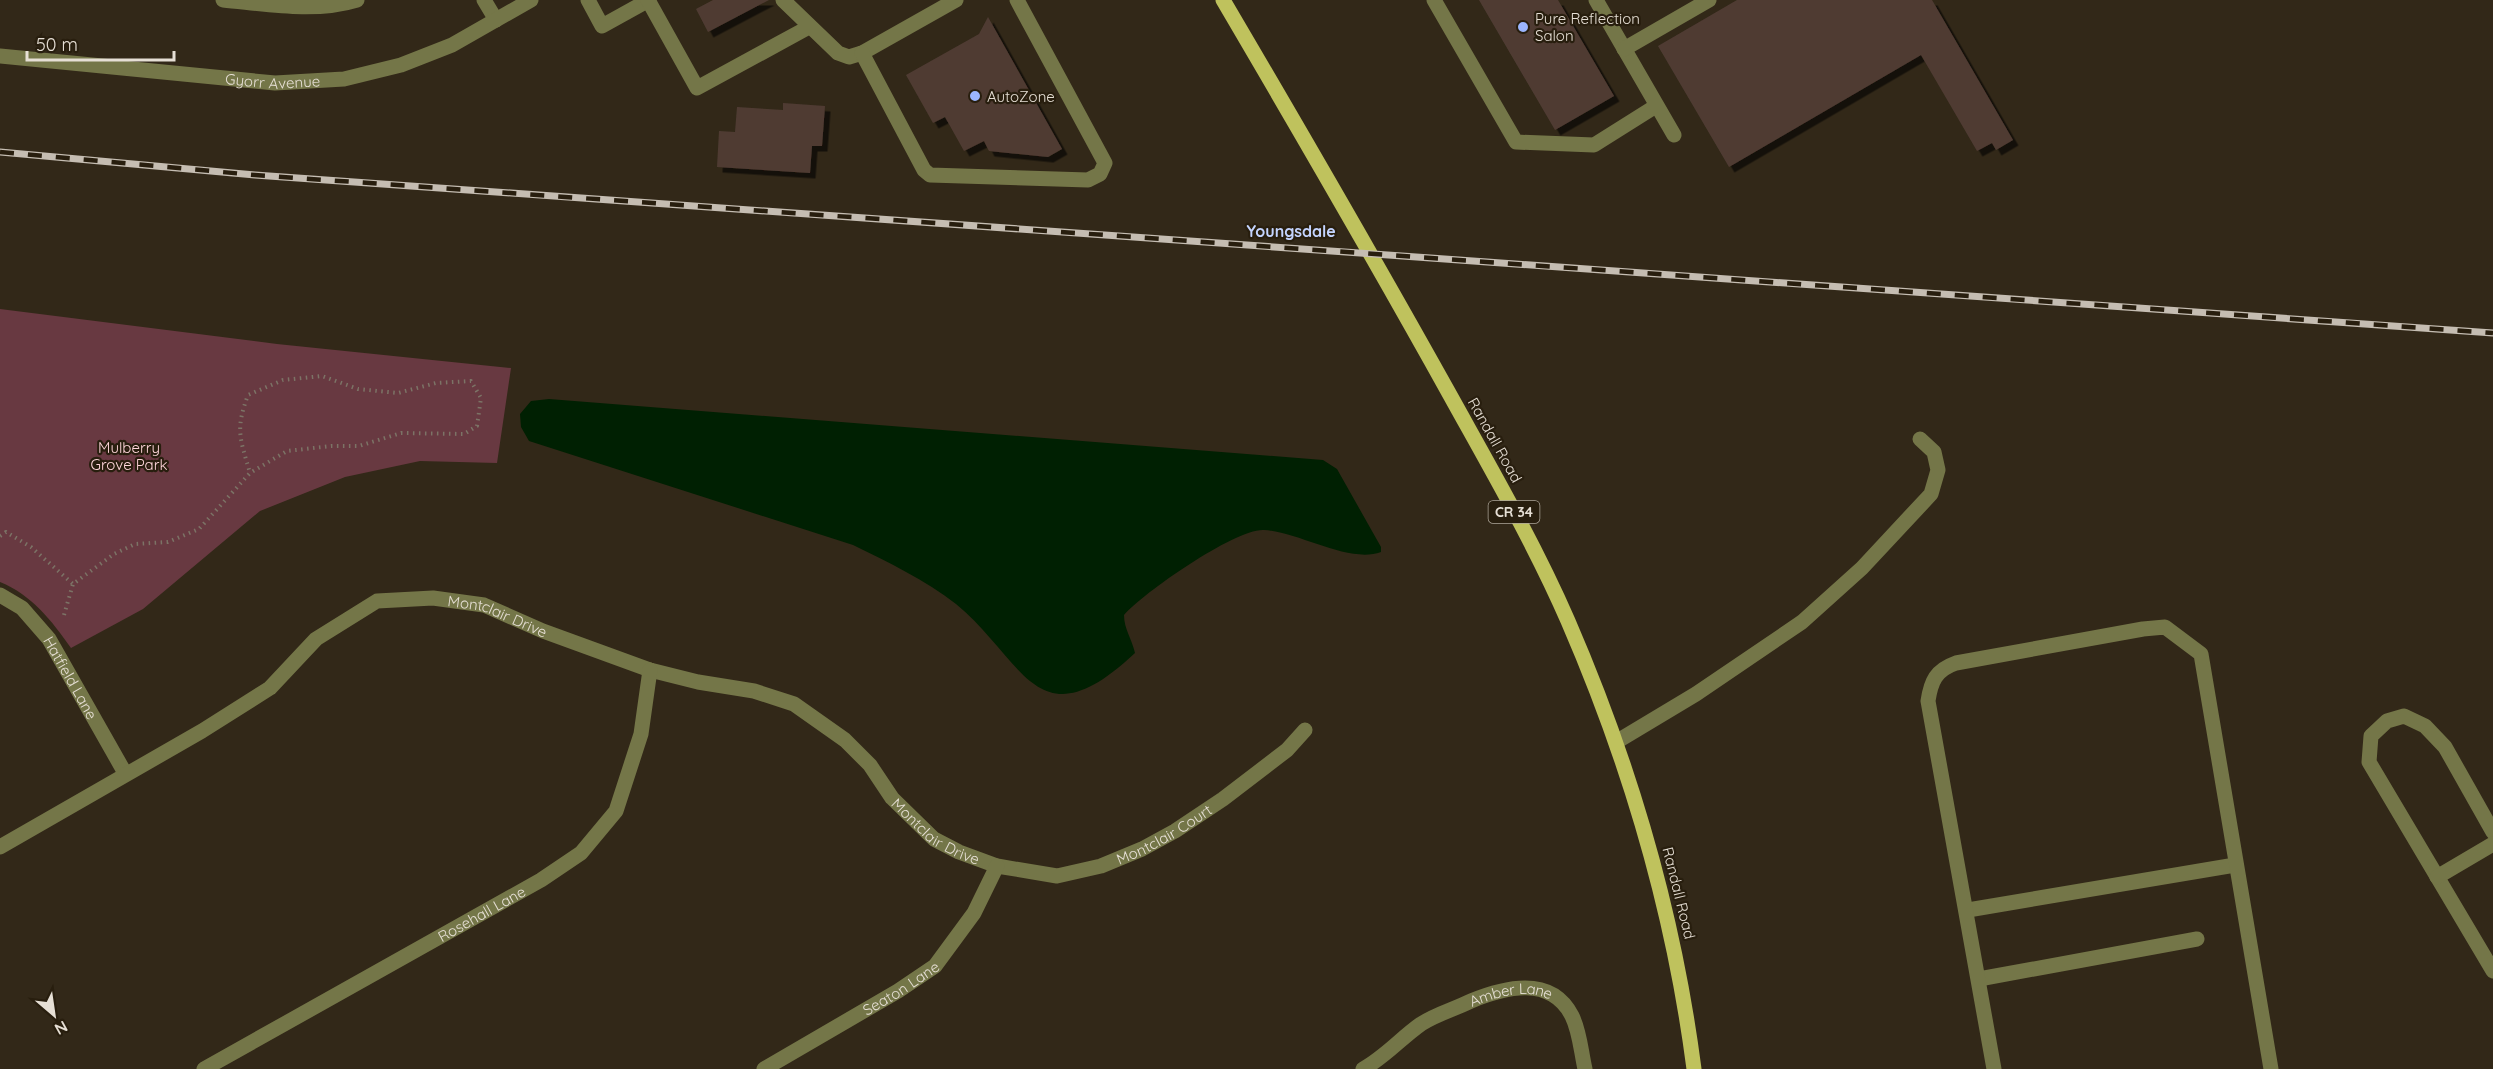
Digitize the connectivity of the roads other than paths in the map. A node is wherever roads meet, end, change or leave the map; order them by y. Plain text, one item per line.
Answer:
1 (223, 0) edge
2 (357, 0) edge
3 (484, 0) edge
4 (531, 0) edge
5 (588, 0) edge
6 (649, 0) edge
7 (783, 0) edge
8 (957, 0) edge
9 (1017, 0) edge
10 (1223, 0) edge
11 (1434, 0) edge
12 (1596, 0) edge
13 (1709, 0) edge
14 (496, 20) junction
15 (810, 27) junction
16 (1624, 50) junction
17 (862, 53) junction
18 (0, 56) edge
19 (1656, 106) junction
20 (1674, 135) dead end
21 (1920, 439) dead end
22 (0, 596) edge
23 (650, 670) junction
24 (1305, 730) dead end
25 (1616, 742) junction
26 (125, 773) junction
27 (2493, 832) edge
28 (2493, 844) edge
29 (0, 847) edge
30 (2235, 865) junction
31 (997, 866) junction
32 (2437, 877) junction
33 (1968, 910) junction
34 (2197, 939) dead end
35 (2493, 971) edge
36 (1979, 979) junction
37 (204, 1069) edge
38 (764, 1069) edge
39 (1363, 1069) edge
40 (1585, 1069) edge
41 (1694, 1069) edge
42 (1994, 1069) edge
43 (2271, 1069) edge

1 - 2 street
3 - 14 street
4 - 14 street, Gyorr Avenue
5 - 6 street
6 - 15 street
7 - 15 street
8 - 17 street
9 - 17 street
10 - 25 main road, Randall Road / CR 34
11 - 19 street
12 - 16 street
13 - 16 street
14 - 18 street, Gyorr Avenue
15 - 17 street
16 - 19 street
19 - 20 street
21 - 25 street
22 - 26 street, Hatfield Lane
23 - 26 street, Montclair Drive
23 - 31 street, Montclair Drive
23 - 37 street, Rosehall Lane
24 - 31 street, Montclair Court
25 - 41 main road, Randall Road / CR 34
26 - 29 street, Montclair Drive
27 - 32 street
28 - 32 street
30 - 33 street
30 - 33 street
30 - 43 street
31 - 38 street, Seaton Lane
32 - 35 street
33 - 36 street
34 - 36 street
36 - 42 street
39 - 40 street, Amber Lane

